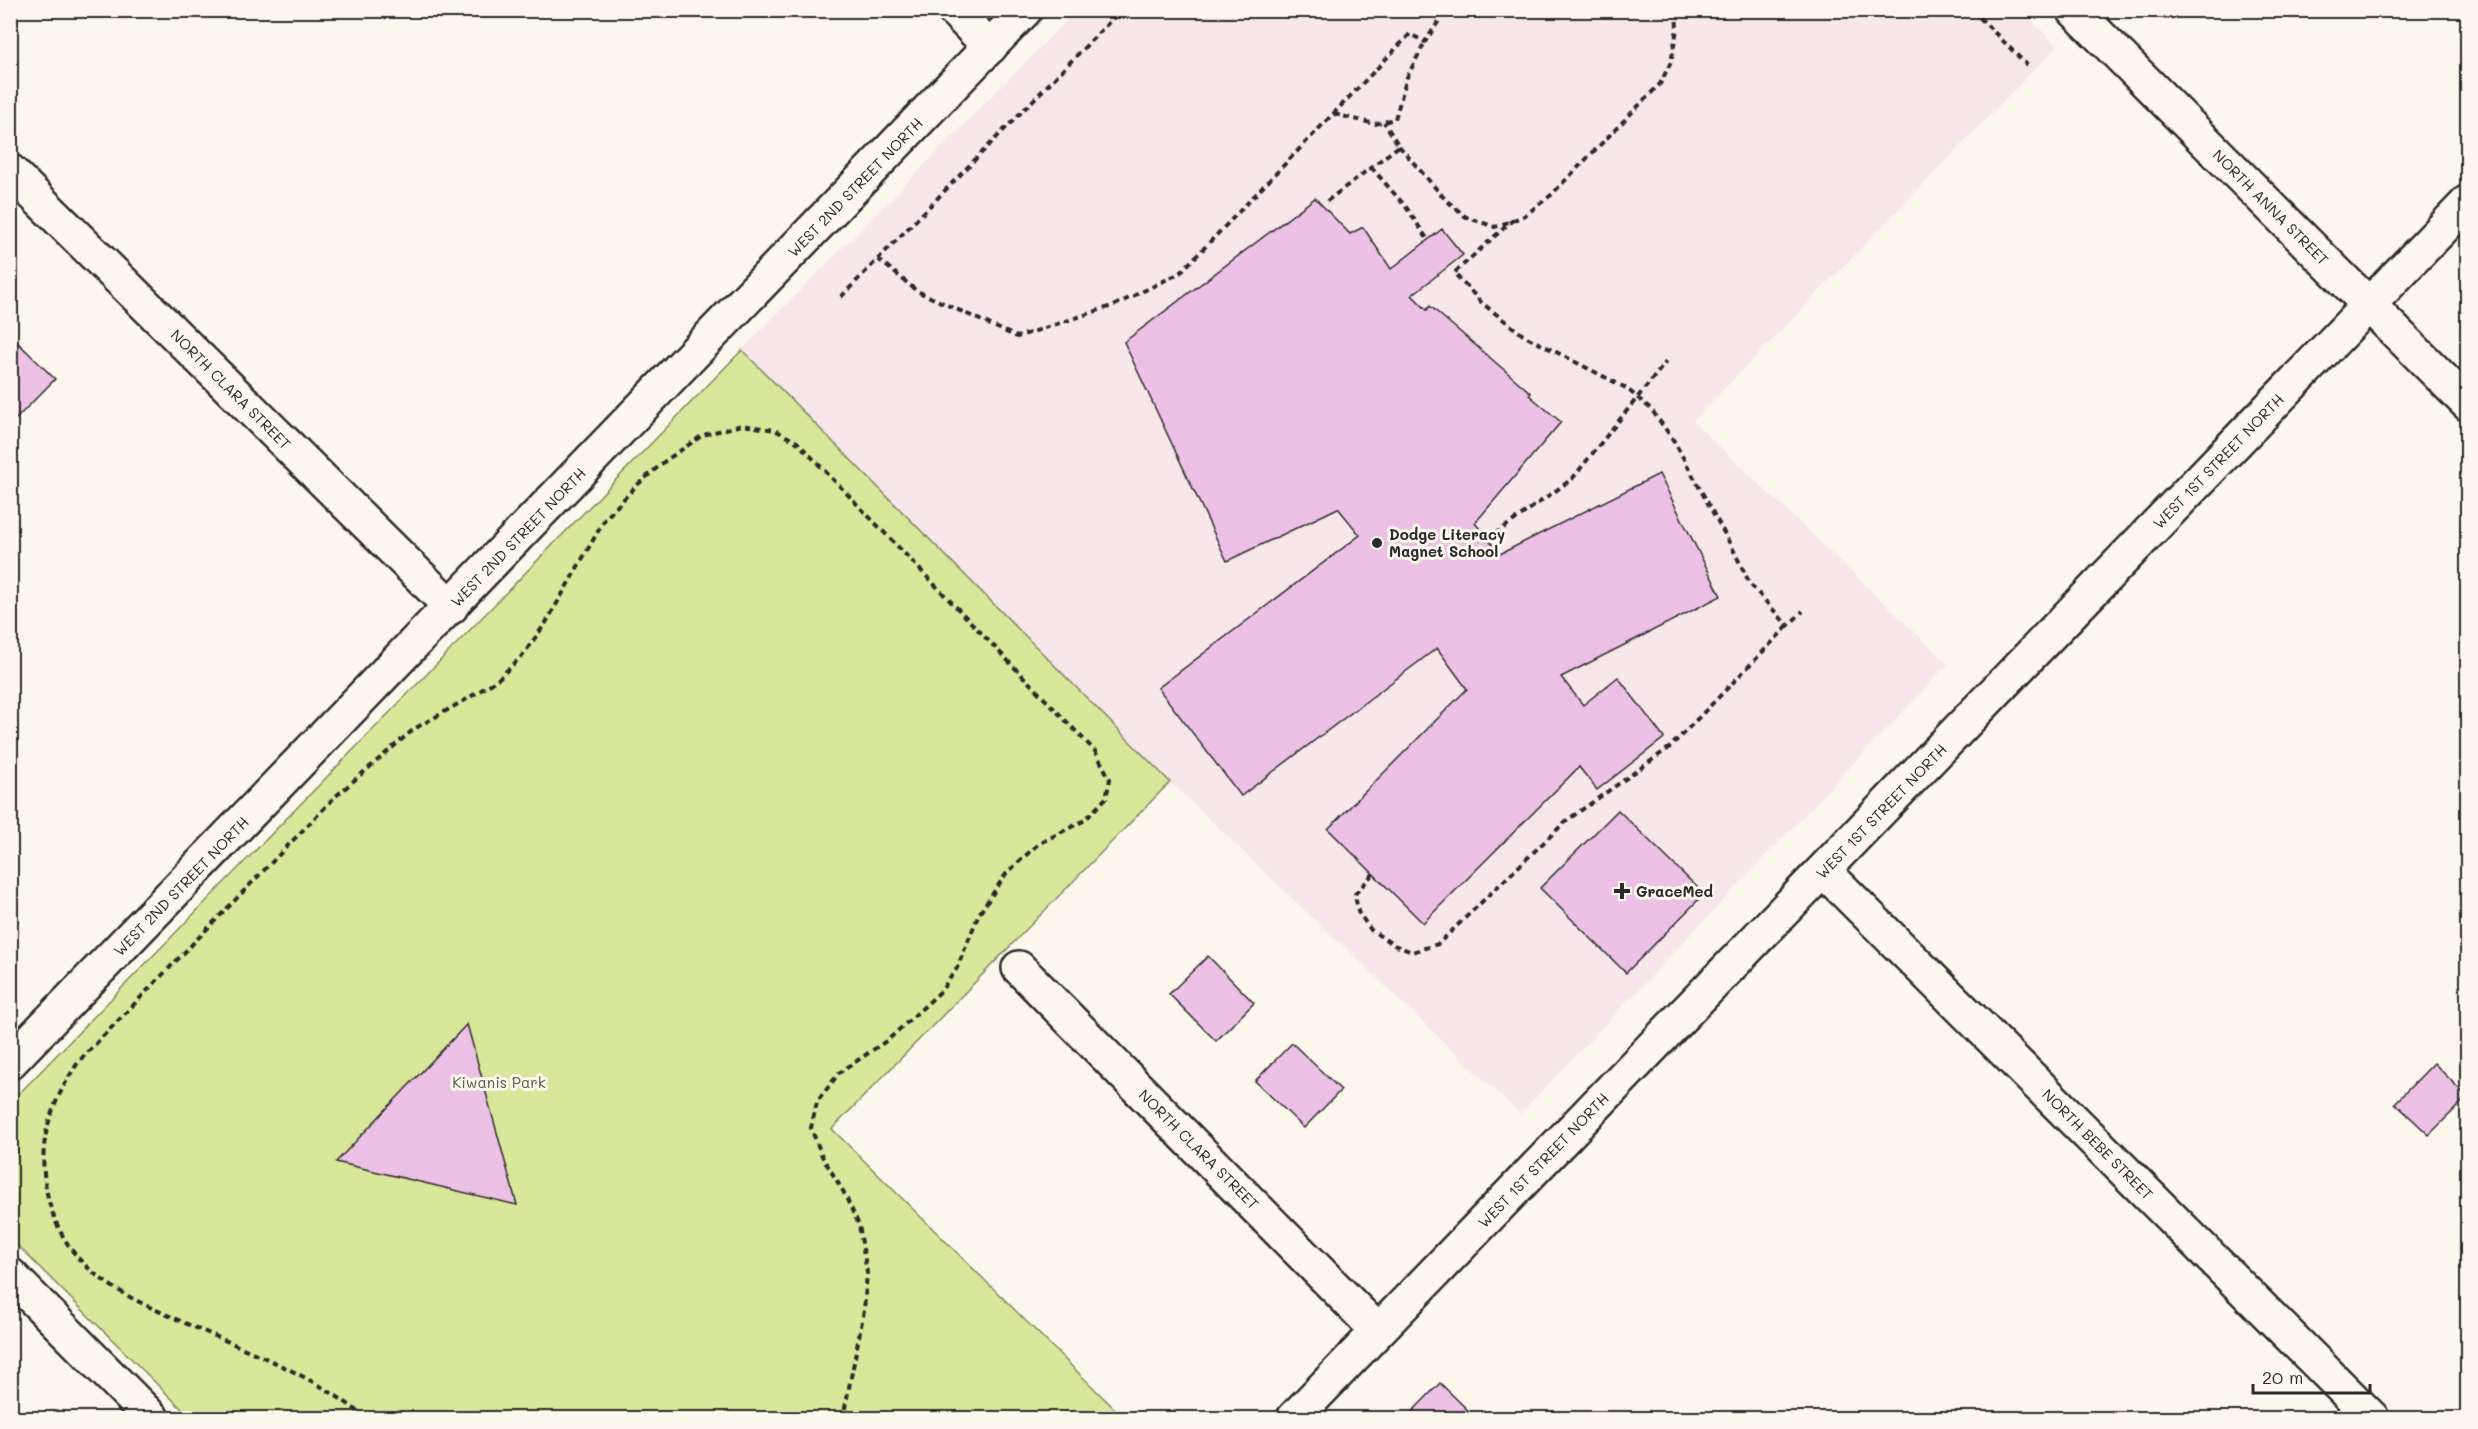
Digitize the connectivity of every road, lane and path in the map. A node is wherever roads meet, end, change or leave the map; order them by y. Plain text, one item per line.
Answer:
1 (954, 10) edge
2 (1025, 10) edge
3 (1122, 10) edge
4 (1446, 10) edge
5 (1676, 10) edge
6 (1972, 10) edge
7 (2074, 10) edge
8 (1425, 42) junction
9 (990, 47) junction
10 (2027, 65) dead end
11 (1333, 114) junction
12 (1384, 122) junction
13 (1399, 146) junction
14 (1371, 167) junction
15 (10, 171) edge
16 (1327, 201) dead end
17 (2468, 202) edge
18 (1514, 219) junction
19 (1428, 240) dead end
20 (878, 259) junction
21 (841, 297) dead end
22 (2369, 305) junction
23 (1666, 362) dead end
24 (1638, 398) junction
25 (2468, 404) edge
26 (1495, 534) dead end
27 (451, 607) junction
28 (1803, 611) dead end
29 (1788, 626) junction
30 (1824, 871) junction
31 (1373, 874) dead end
32 (1019, 968) dead end
33 (10, 1062) edge
34 (10, 1275) edge
35 (1378, 1331) junction
36 (152, 1419) edge
37 (366, 1419) edge
38 (843, 1419) edge
39 (1294, 1419) edge
40 (2372, 1419) edge

1 - 9 street
2 - 9 street, WEST 2ND STREET NORTH
3 - 20 path
4 - 8 path
5 - 18 path
6 - 10 path
7 - 22 street, NORTH ANNA STREET
8 - 11 path
8 - 12 path
9 - 27 street, WEST 2ND STREET NORTH
11 - 12 path
11 - 20 path
12 - 13 path
13 - 14 path
13 - 18 path
14 - 16 path
14 - 19 path
15 - 27 street, NORTH CLARA STREET
17 - 22 street, WEST 1ST STREET NORTH
18 - 24 path
20 - 21 path
22 - 25 street, NORTH ANNA STREET
22 - 30 street, WEST 1ST STREET NORTH
23 - 24 path
24 - 26 path
24 - 29 path
27 - 33 street, WEST 2ND STREET NORTH
28 - 29 path
29 - 31 path
30 - 35 street, WEST 1ST STREET NORTH
30 - 40 street, NORTH BEBE STREET
32 - 35 street, NORTH CLARA STREET
34 - 36 street
35 - 39 street, WEST 1ST STREET NORTH
37 - 38 path

